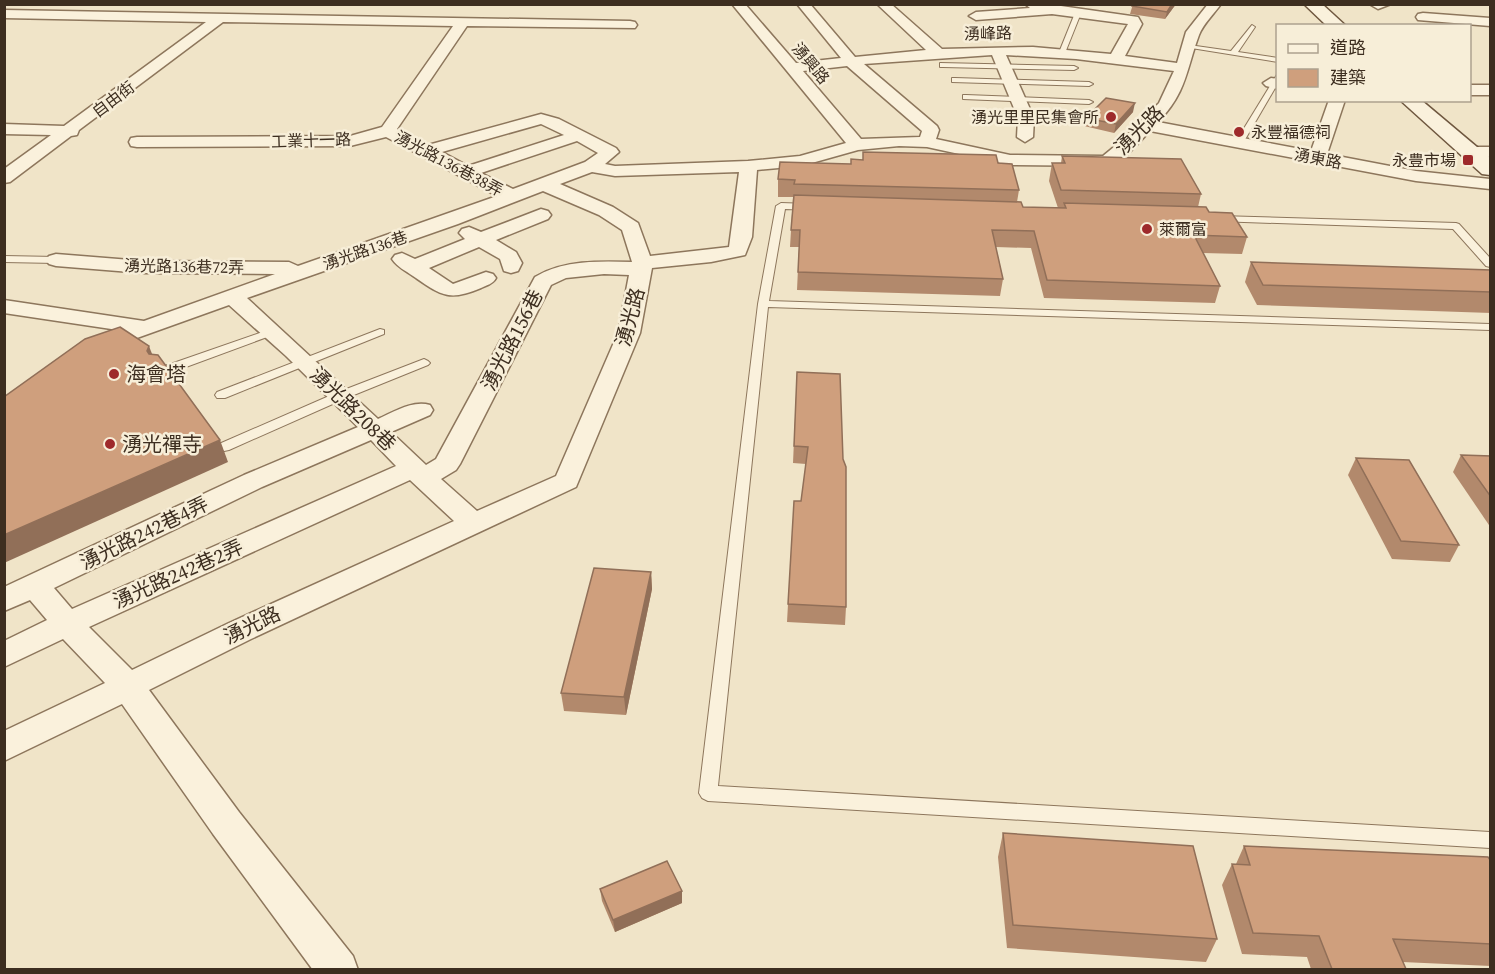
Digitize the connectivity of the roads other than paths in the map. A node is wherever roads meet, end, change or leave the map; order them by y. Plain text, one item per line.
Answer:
1 (300, 4) edge
2 (738, 4) edge
3 (803, 4) edge
4 (883, 4) edge
5 (963, 4) edge
6 (1030, 4) edge
7 (1124, 4) edge
8 (1215, 4) edge
9 (1293, 4) edge
10 (1312, 4) edge
11 (1385, 4) edge
12 (1378, 5) edge
13 (1052, 10) junction
14 (1078, 13) junction
15 (4, 14) edge
16 (976, 16) junction
17 (221, 17) junction
18 (1114, 17) junction
19 (286, 19) junction
20 (463, 22) junction
21 (1491, 22) edge
22 (1316, 24) edge
23 (1336, 24) edge
24 (1438, 24) edge
25 (630, 25) dead end
26 (1252, 27) dead end
27 (1471, 31) edge
28 (1491, 31) edge
29 (1000, 47) junction
30 (1061, 53) junction
31 (1233, 54) junction
32 (1186, 58) junction
33 (941, 59) junction
34 (1116, 59) junction
35 (1276, 60) edge
36 (852, 62) junction
37 (793, 68) junction
38 (1074, 68) dead end
39 (955, 80) dead end
40 (1276, 80) edge
41 (1009, 81) junction
42 (1089, 84) dead end
43 (1471, 90) edge
44 (1491, 90) edge
45 (966, 97) dead end
46 (1017, 99) junction
47 (1089, 102) dead end
48 (1335, 102) edge
49 (1412, 102) edge
50 (1437, 102) edge
51 (1026, 118) junction
52 (1089, 120) edge
53 (1147, 125) junction
54 (4, 129) edge
55 (71, 131) junction
56 (388, 131) junction
57 (580, 135) junction
58 (1025, 137) dead end
59 (137, 142) dead end
60 (927, 142) junction
61 (1239, 143) junction
62 (857, 145) junction
63 (1491, 145) edge
64 (427, 152) junction
65 (1481, 152) edge
66 (1317, 158) junction
67 (591, 166) junction
68 (748, 166) junction
69 (1491, 169) edge
70 (466, 172) junction
71 (4, 178) edge
72 (543, 184) junction
73 (1491, 184) edge
74 (510, 195) junction
75 (816, 207) edge
76 (541, 215) dead end
77 (1207, 218) edge
78 (452, 220) junction
79 (477, 239) junction
80 (4, 259) edge
81 (56, 260) joint
82 (1491, 264) edge
83 (642, 266) junction
84 (511, 267) dead end
85 (311, 268) junction
86 (486, 278) dead end
87 (232, 296) junction
88 (764, 304) junction
89 (4, 306) edge
90 (1491, 327) edge
91 (147, 328) junction
92 (274, 331) junction
93 (380, 332) dead end
94 (80, 356) edge
95 (305, 362) junction
96 (424, 363) dead end
97 (163, 371) edge
98 (221, 395) dead end
99 (340, 396) junction
100 (421, 410) dead end
101 (374, 429) junction
102 (224, 447) dead end
103 (419, 474) junction
104 (289, 523) joint
105 (473, 523) junction
106 (34, 585) junction
107 (4, 600) edge
108 (67, 624) junction
109 (4, 655) edge
110 (128, 686) junction
111 (4, 747) edge
112 (1491, 840) edge
113 (338, 969) edge

1 - 19 street
2 - 37 street, 湧興路
3 - 36 street
4 - 33 street
5 - 16 street
6 - 13 street
7 - 18 street
8 - 32 street, 湧光路
9 - 22 main road
10 - 23 main road
11 - 12 street
13 - 14 street
13 - 16 street
14 - 18 street
14 - 30 lane
15 - 17 street
16 - 29 street
17 - 19 street
17 - 55 street, 自由街
18 - 34 street
19 - 20 street
20 - 25 street
20 - 56 street
21 - 24 street
26 - 31 lane
27 - 28 street
29 - 30 street, 湧峰路
29 - 33 street, 湧峰路
29 - 38 lane
29 - 41 street
30 - 34 street, 湧峰路
31 - 32 lane
31 - 35 lane
32 - 34 street, 湧峰路
32 - 53 street, 湧光路
33 - 36 street, 湧峰路
36 - 37 street, 湧峰路
36 - 60 street
37 - 62 street, 湧興路
39 - 41 lane
40 - 61 lane
41 - 42 lane
41 - 46 street
43 - 44 street
45 - 46 lane
46 - 47 lane
46 - 51 street
48 - 66 street
49 - 65 main road
50 - 63 main road
51 - 52 lane
51 - 58 street
53 - 60 street, 湧光路
53 - 61 street, 湧東路
54 - 55 street
55 - 71 street, 自由街
56 - 59 street, 工業十一路
56 - 64 street, 湧光路136巷38弄
57 - 64 street
57 - 67 street
57 - 70 street
60 - 62 street, 湧光路
61 - 66 street, 湧東路
62 - 68 street, 湧光路
64 - 70 street, 湧光路136巷38弄
65 - 69 main road
66 - 73 street, 湧東路
67 - 68 street, 湧光路136巷
67 - 72 street, 湧光路136巷
68 - 83 street, 湧光路
70 - 74 street, 湧光路136巷38弄
72 - 74 street, 湧光路136巷
72 - 83 street
74 - 78 street, 湧光路136巷
75 - 88 lane
76 - 79 street
77 - 82 lane
78 - 79 street
78 - 85 street, 湧光路136巷
79 - 84 street
79 - 86 street
80 - 81 lane
81 - 85 street, 湧光路136巷72弄
83 - 103 street, 湧光路156巷
83 - 105 street, 湧光路
85 - 87 street, 湧光路136巷
87 - 91 street, 湧光路136巷
87 - 92 street, 湧光路208巷
88 - 90 lane
88 - 112 lane
89 - 91 street
91 - 94 street, 湧光路136巷
92 - 95 street, 湧光路208巷
92 - 97 lane
93 - 95 lane
95 - 98 lane
95 - 99 street, 湧光路208巷
96 - 99 lane
99 - 101 street, 湧光路208巷
99 - 102 lane
100 - 101 street, 湧光路242巷4弄
101 - 103 street, 湧光路208巷
101 - 106 street, 湧光路242巷4弄
103 - 104 street, 湧光路156巷
103 - 105 street, 湧光路208巷
104 - 108 street, 湧光路242巷2弄
105 - 110 street, 湧光路
106 - 107 street, 湧光路242巷4弄
106 - 108 street
108 - 109 street, 湧光路242巷2弄
108 - 110 street
110 - 111 street, 湧光路
110 - 113 street

